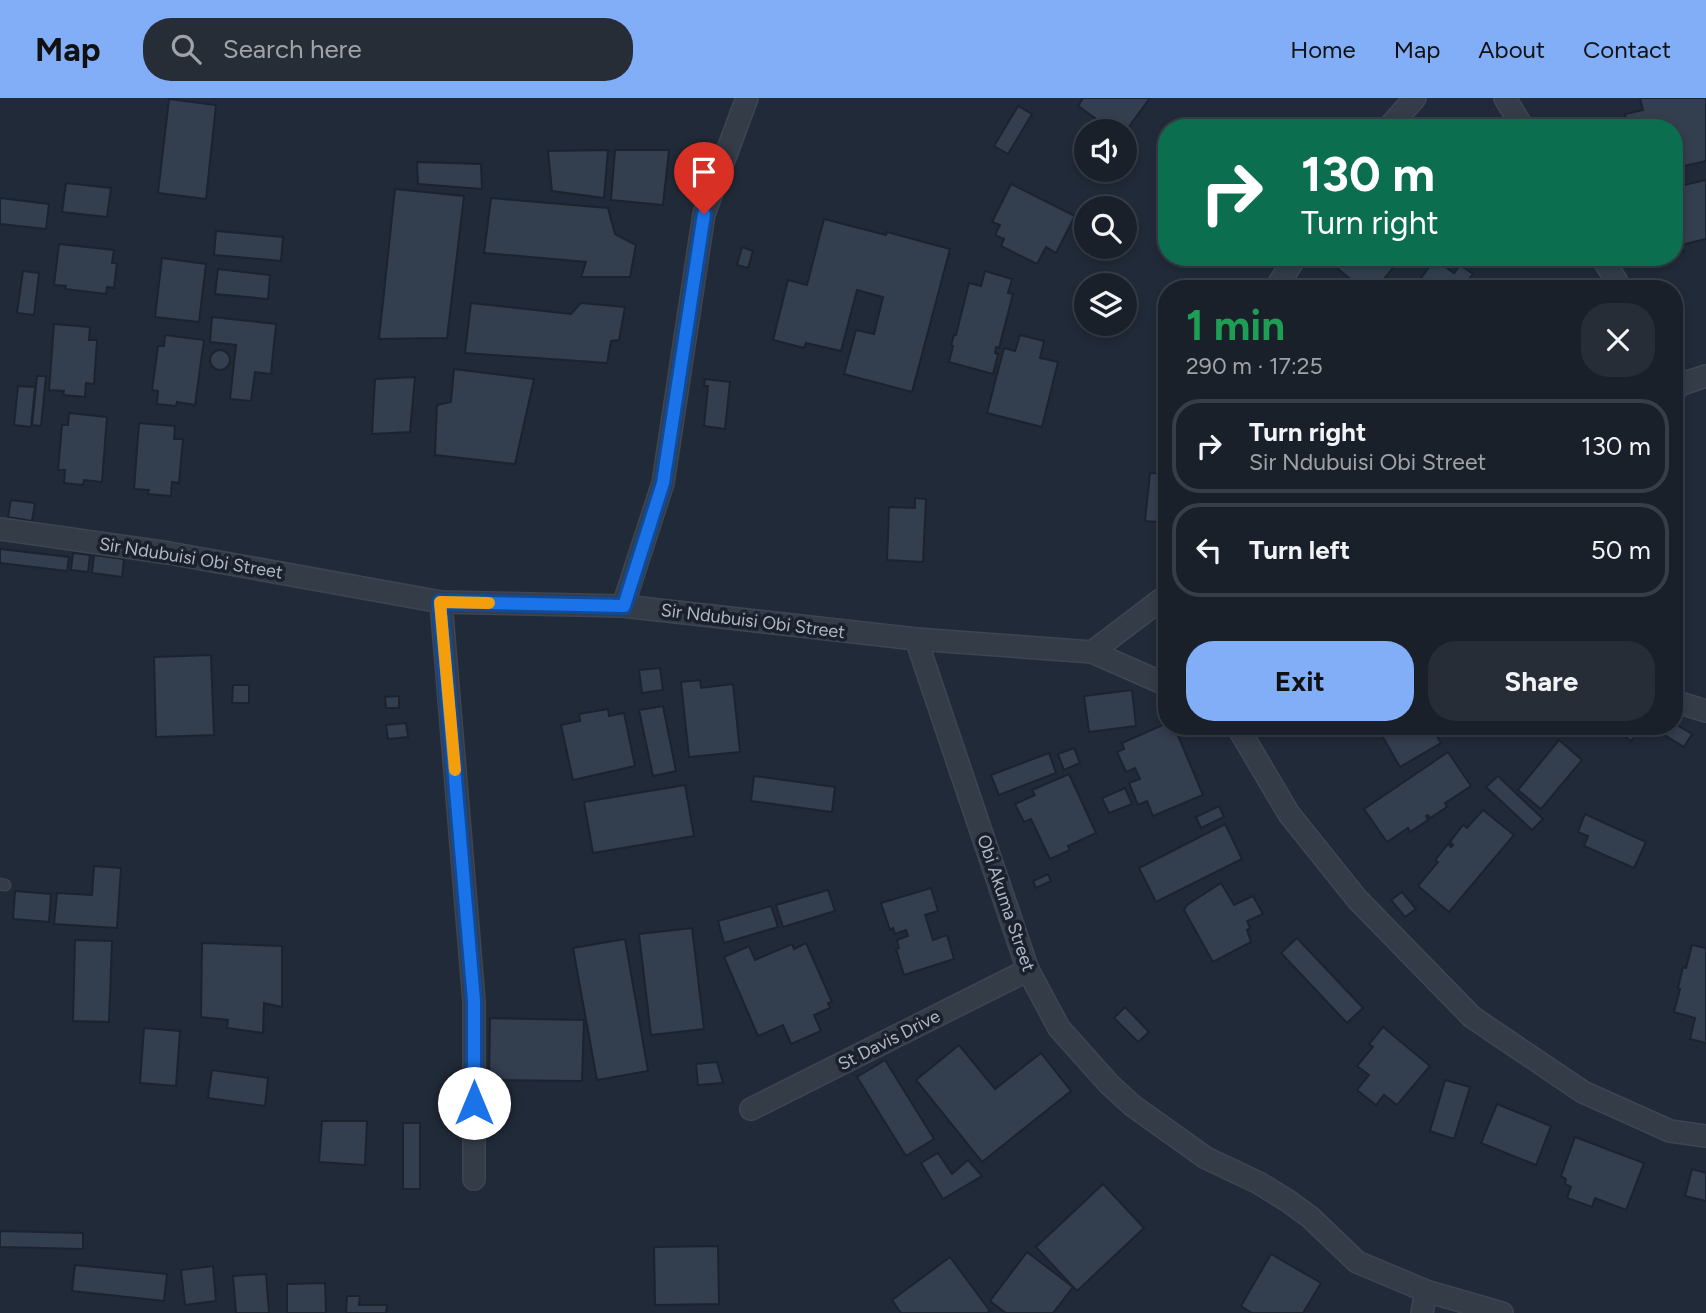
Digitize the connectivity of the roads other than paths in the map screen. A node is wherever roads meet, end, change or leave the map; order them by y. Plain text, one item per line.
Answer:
1 (747, 98) edge
2 (1415, 98) edge
3 (1505, 98) edge
4 (1396, 119) edge
5 (1518, 119) edge
6 (1706, 376) edge
7 (1683, 382) edge
8 (0, 529) edge
9 (440, 602) junction
10 (1158, 602) edge
11 (624, 606) junction
12 (916, 639) junction
13 (1092, 652) junction
14 (1158, 681) edge
15 (1683, 703) edge
16 (1706, 711) edge
17 (1242, 735) edge
18 (1028, 970) junction
19 (751, 1109) dead end
20 (1706, 1136) edge
21 (474, 1180) dead end
22 (1426, 1291) junction
23 (1422, 1313) edge
24 (1502, 1313) edge

1 - 11 street
2 - 4 street
3 - 5 street
6 - 7 street
8 - 9 street, Sir Ndubuisi Obi Street
9 - 11 street, Sir Ndubuisi Obi Street
9 - 21 street
10 - 13 street
11 - 12 street, Sir Ndubuisi Obi Street
12 - 13 street, Sir Ndubuisi Obi Street
12 - 18 street, Obi Akuma Street
13 - 14 street, Sir Ndubuisi Obi Street
15 - 16 street
17 - 20 street
18 - 19 street, St Davis Drive
18 - 22 street, Obi Akuma Street
22 - 23 street
22 - 24 street, Obi Akuma Street

